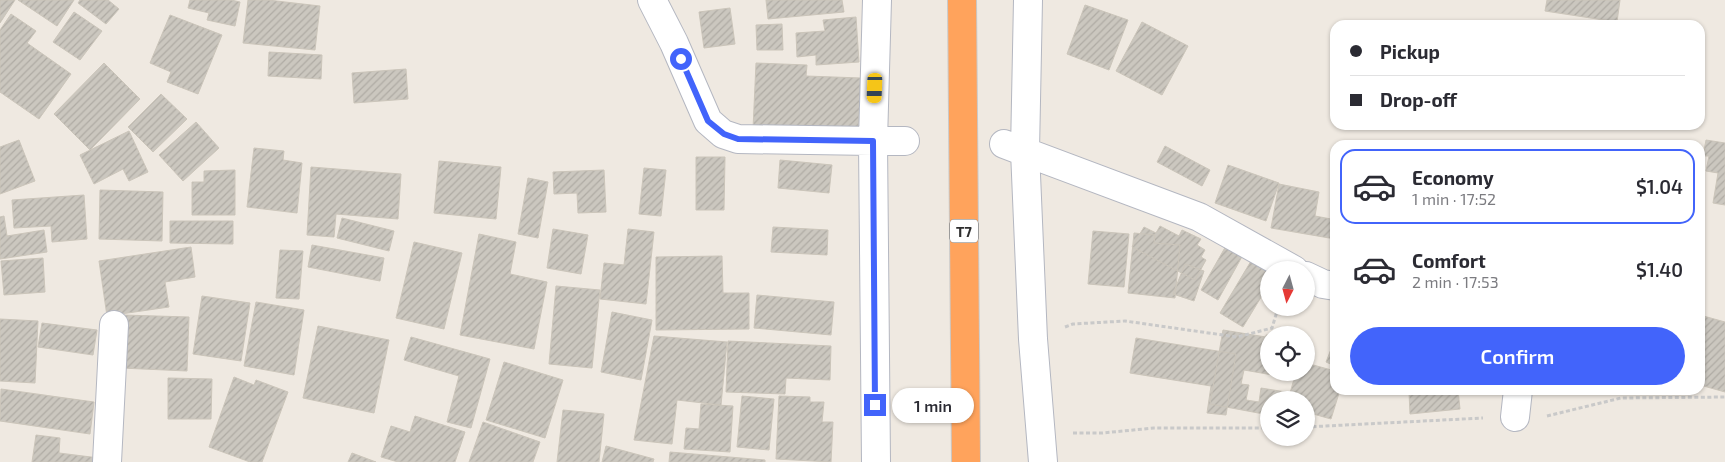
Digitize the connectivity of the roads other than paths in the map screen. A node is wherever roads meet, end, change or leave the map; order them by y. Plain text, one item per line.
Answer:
1 (652, 0) edge
2 (878, 0) edge
3 (962, 0) edge
4 (1028, 0) edge
5 (905, 140) dead end
6 (873, 141) junction
7 (1015, 147) junction
8 (1278, 261) edge
9 (1315, 280) edge
10 (1330, 285) edge
11 (114, 326) dead end
12 (1517, 395) edge
13 (1515, 417) dead end
14 (107, 462) edge
15 (876, 462) edge
16 (966, 462) edge
17 (1043, 462) edge

1 - 6 street
2 - 6 street
3 - 16 highway, T7
4 - 7 street
5 - 6 street
6 - 15 street
7 - 8 street
7 - 17 street
9 - 10 street
11 - 14 street
12 - 13 street

